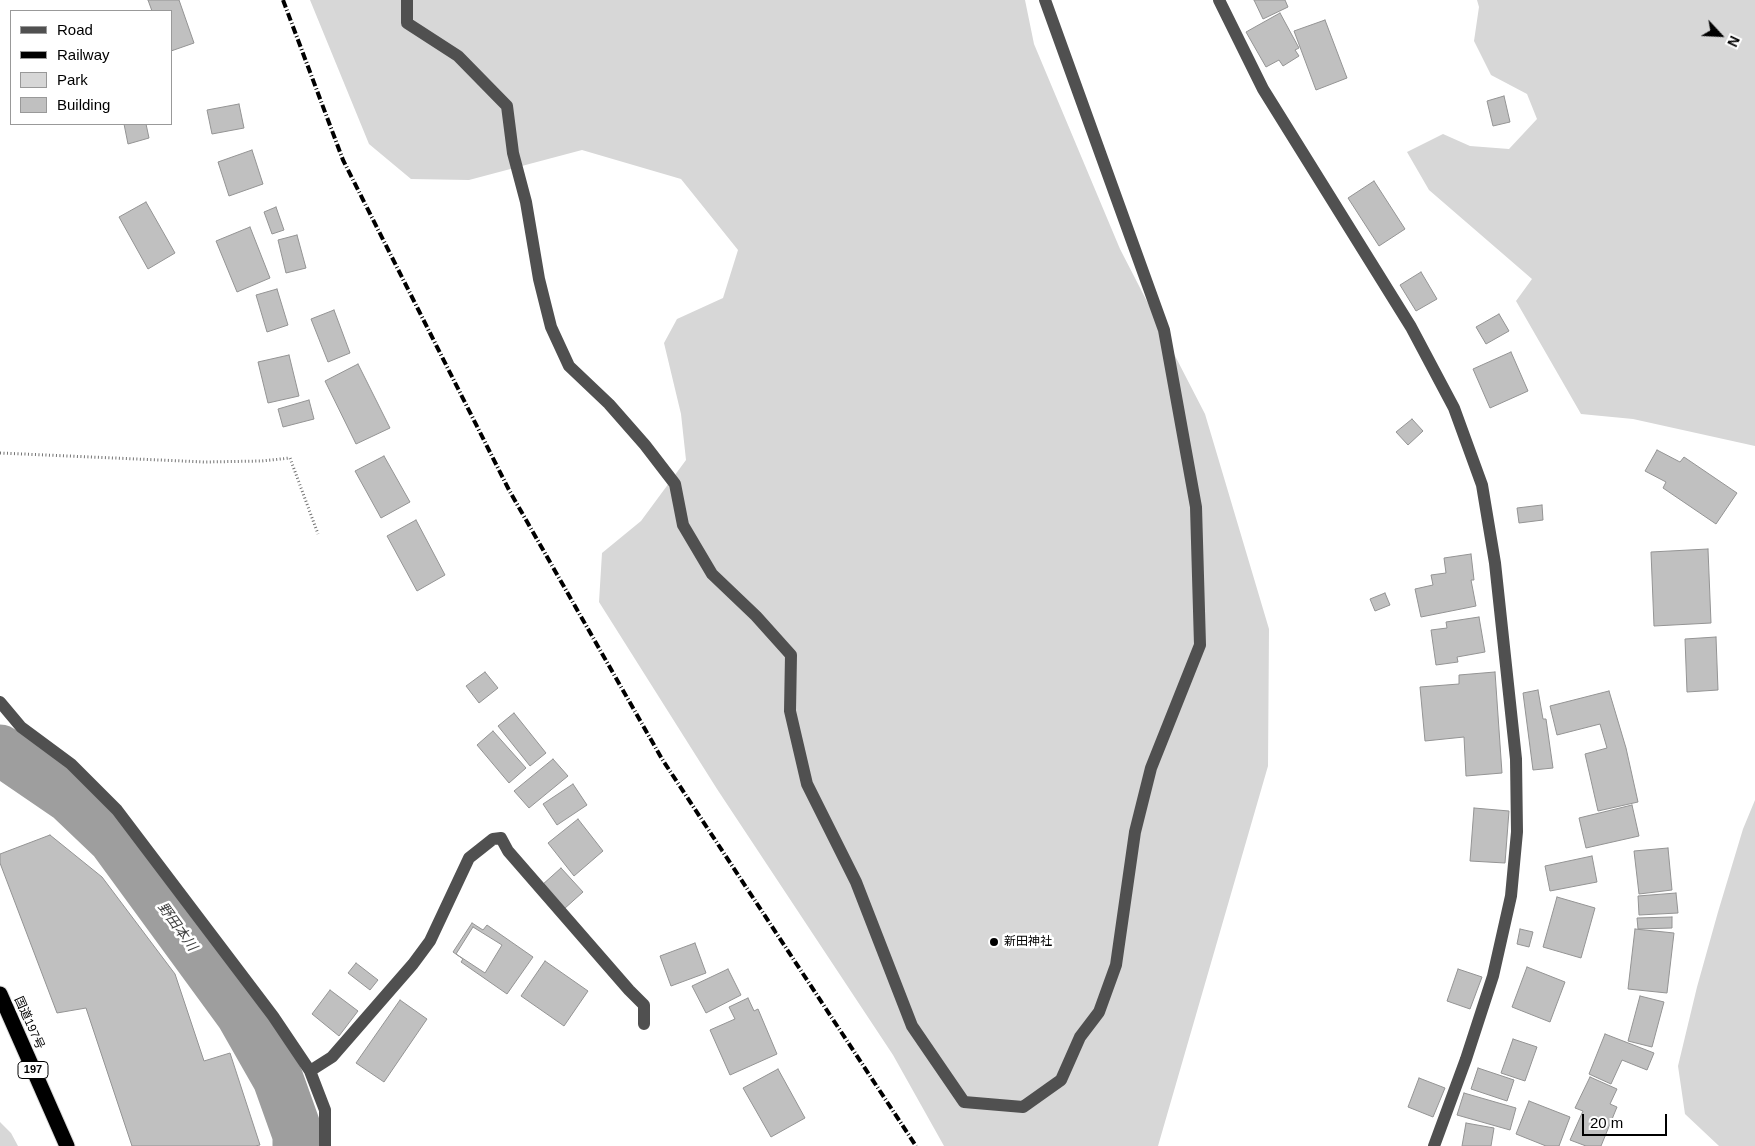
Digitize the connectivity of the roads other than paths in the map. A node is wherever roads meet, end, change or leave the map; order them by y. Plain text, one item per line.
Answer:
1 (407, 0) edge
2 (1045, 0) edge
3 (1218, 0) edge
4 (0, 702) edge
5 (0, 994) edge
6 (644, 1024) dead end
7 (310, 1071) junction
8 (67, 1146) edge
9 (325, 1146) edge
10 (1434, 1146) edge

1 - 2 street
3 - 10 street
4 - 7 street
5 - 8 highway, 国道197号 / 197
6 - 7 street
7 - 9 street

